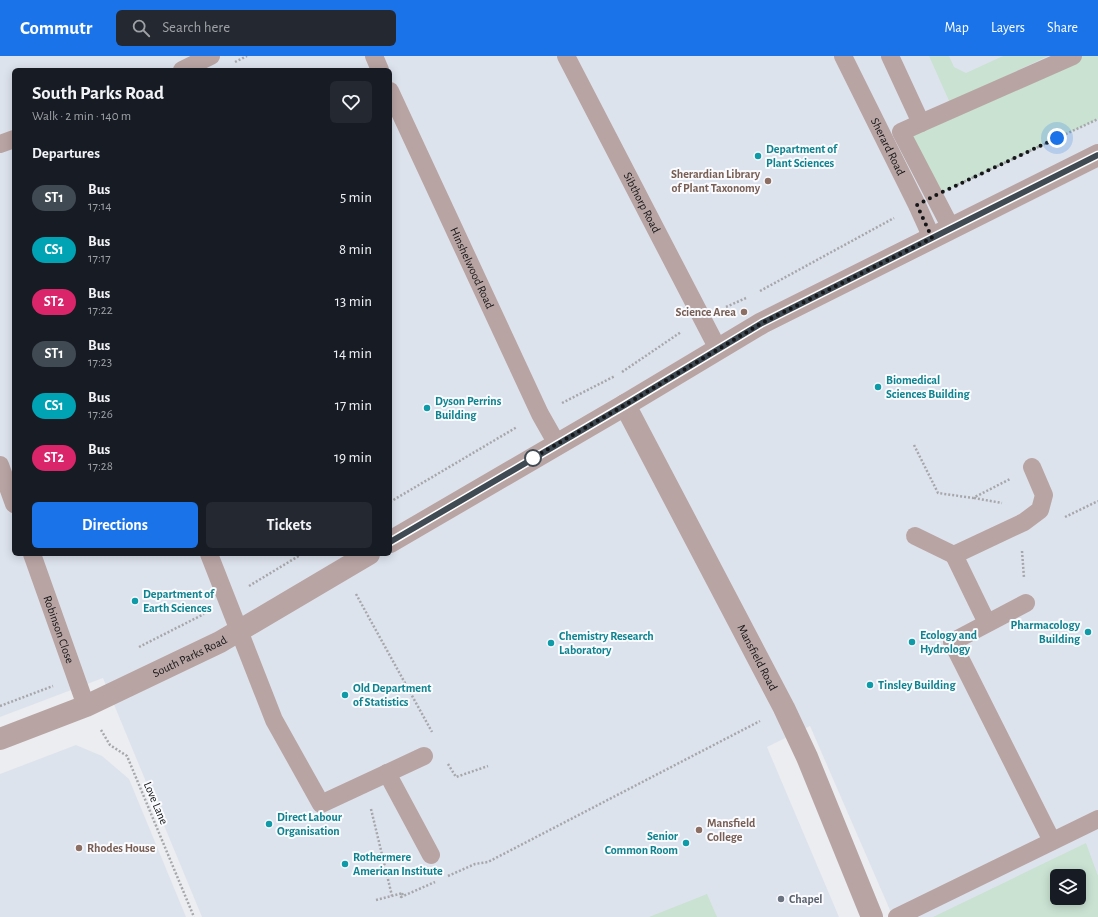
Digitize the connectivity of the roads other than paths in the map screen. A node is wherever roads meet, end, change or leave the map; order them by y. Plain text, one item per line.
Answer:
1 (211, 56) edge
2 (374, 56) edge
3 (566, 56) edge
4 (843, 56) edge
5 (890, 56) edge
6 (1073, 56) edge
7 (186, 68) edge
8 (379, 68) edge
9 (392, 95) edge
10 (921, 123) junction
11 (12, 140) edge
12 (0, 144) edge
13 (1098, 155) edge
14 (942, 233) junction
15 (718, 349) junction
16 (625, 405) junction
17 (556, 444) junction
18 (0, 465) edge
19 (1032, 468) road end
20 (12, 498) edge
21 (915, 536) dead end
22 (392, 541) edge
23 (954, 555) junction
24 (33, 556) edge
25 (210, 556) edge
26 (366, 556) edge
27 (1026, 603) dead end
28 (987, 623) junction
29 (239, 631) junction
30 (86, 706) junction
31 (0, 738) edge
32 (424, 756) road end
33 (387, 773) junction
34 (1098, 818) edge
35 (1052, 841) junction
36 (431, 854) dead end
37 (872, 917) edge
38 (897, 917) edge

1 - 7 lane
2 - 8 lane
3 - 15 lane, Sibthorp Road
4 - 14 lane, Sherard Road
5 - 10 lane
6 - 10 lane
9 - 17 lane, Hinshelwood Road
10 - 14 lane
11 - 12 lane
13 - 14 street
14 - 15 street
15 - 16 street
16 - 17 street
16 - 37 street, Mansfield Road
17 - 22 street
18 - 20 lane
19 - 23 lane
21 - 23 lane
23 - 28 lane
24 - 30 lane, Robinson Close
25 - 29 lane
26 - 29 street, South Parks Road
27 - 28 lane
28 - 35 lane
29 - 30 street, South Parks Road
29 - 33 lane
30 - 31 street, South Parks Road
32 - 33 lane
33 - 36 lane
34 - 35 lane
35 - 38 lane

